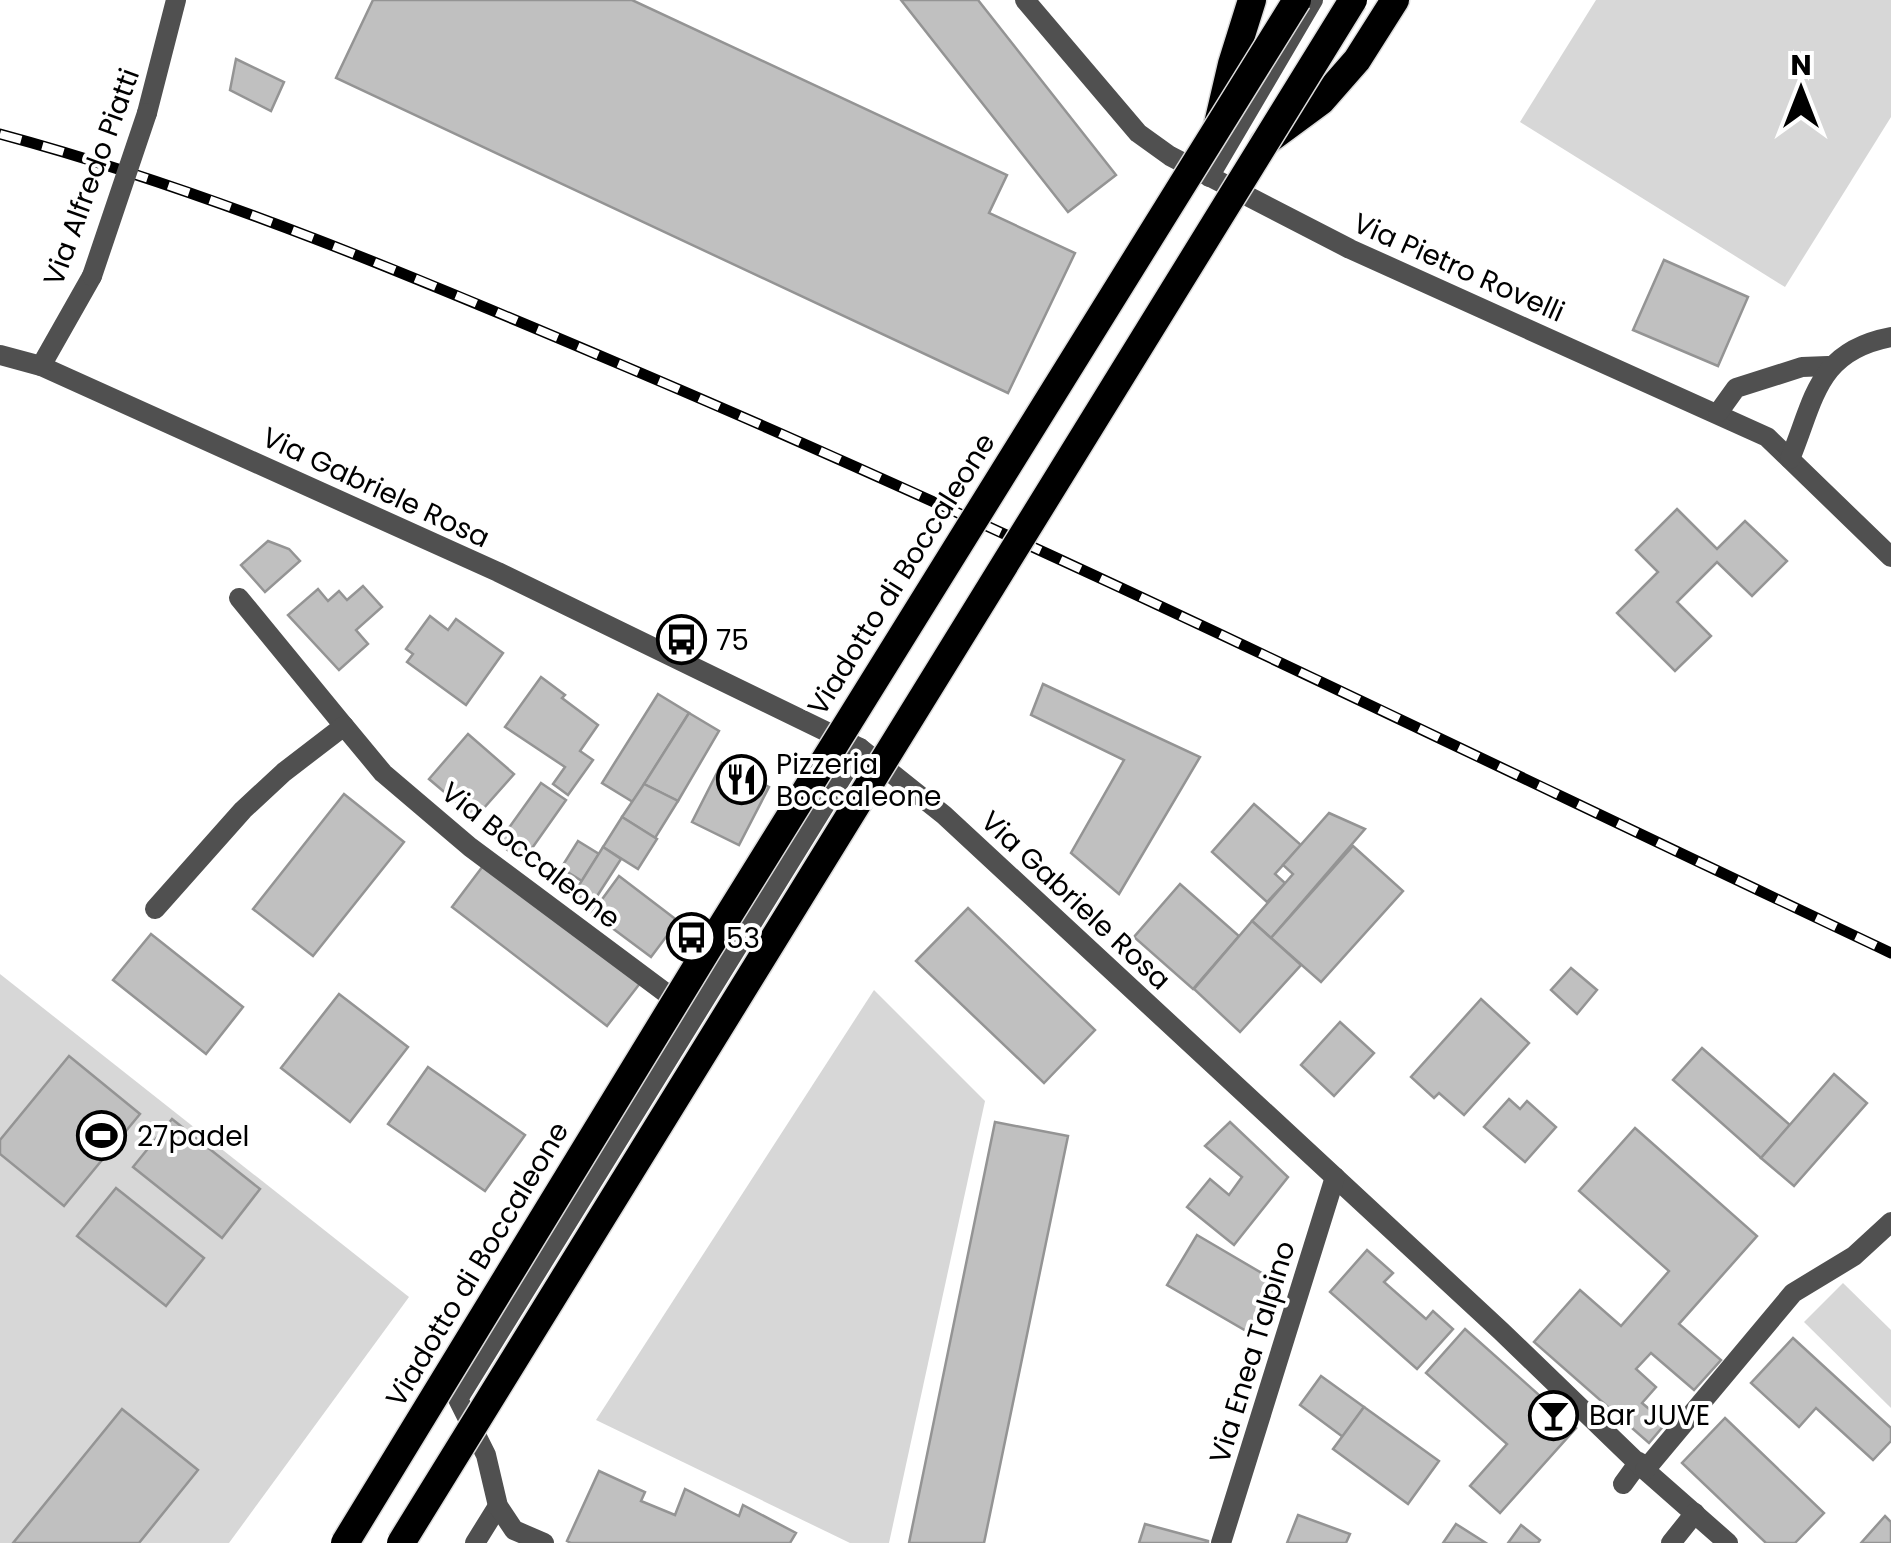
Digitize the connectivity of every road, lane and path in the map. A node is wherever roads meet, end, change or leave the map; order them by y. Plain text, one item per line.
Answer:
1 (1025, 0) edge
2 (1252, 0) edge
3 (1296, 0) edge
4 (1313, 0) edge
5 (1340, 0) edge
6 (1353, 0) edge
7 (1395, 0) edge
8 (172, 4) edge
9 (1218, 126) junction
10 (1263, 144) junction
11 (1217, 181) junction
12 (1891, 337) edge
13 (0, 356) edge
14 (41, 366) junction
15 (1828, 366) junction
16 (1718, 413) junction
17 (1790, 460) junction
18 (1891, 557) edge
19 (240, 598) dead end
20 (344, 726) junction
21 (860, 748) junction
22 (155, 909) dead end
23 (695, 1015) junction
24 (1335, 1178) junction
25 (1891, 1222) edge
26 (1642, 1466) junction
27 (1622, 1484) dead end
28 (498, 1506) junction
29 (1694, 1513) junction
30 (345, 1543) edge
31 (402, 1543) edge
32 (475, 1543) edge
33 (544, 1543) edge
34 (1221, 1543) edge
35 (1671, 1543) edge
36 (1728, 1543) edge

1 - 11 street, Via Pietro Rovelli
2 - 9 highway
3 - 9 highway, Viadotto di Boccaleone, bridge
4 - 11 street
5 - 11 street
6 - 10 highway, bridge
7 - 10 highway
8 - 14 street, Via Alfredo Piatti, bridge
9 - 30 highway, Viadotto di Boccaleone, bridge
10 - 31 highway, bridge
11 - 16 street, Via Pietro Rovelli
12 - 15 street
13 - 14 street, Via Gabriele Rosa
14 - 21 street, Via Gabriele Rosa
15 - 16 street
15 - 17 street
16 - 17 street, Via Pietro Rovelli
17 - 18 street, Via Pietro Rovelli
19 - 20 street, Via Boccaleone
20 - 22 street
20 - 23 street, Via Boccaleone
21 - 23 street
21 - 24 street, Via Gabriele Rosa
23 - 28 street
24 - 26 street, Via Gabriele Rosa
24 - 34 street, Via Enea Talpino
25 - 26 street
26 - 27 street
26 - 29 street, Via Gabriele Rosa
28 - 32 street
28 - 33 street
29 - 35 street
29 - 36 street, Via Gabriele Rosa

